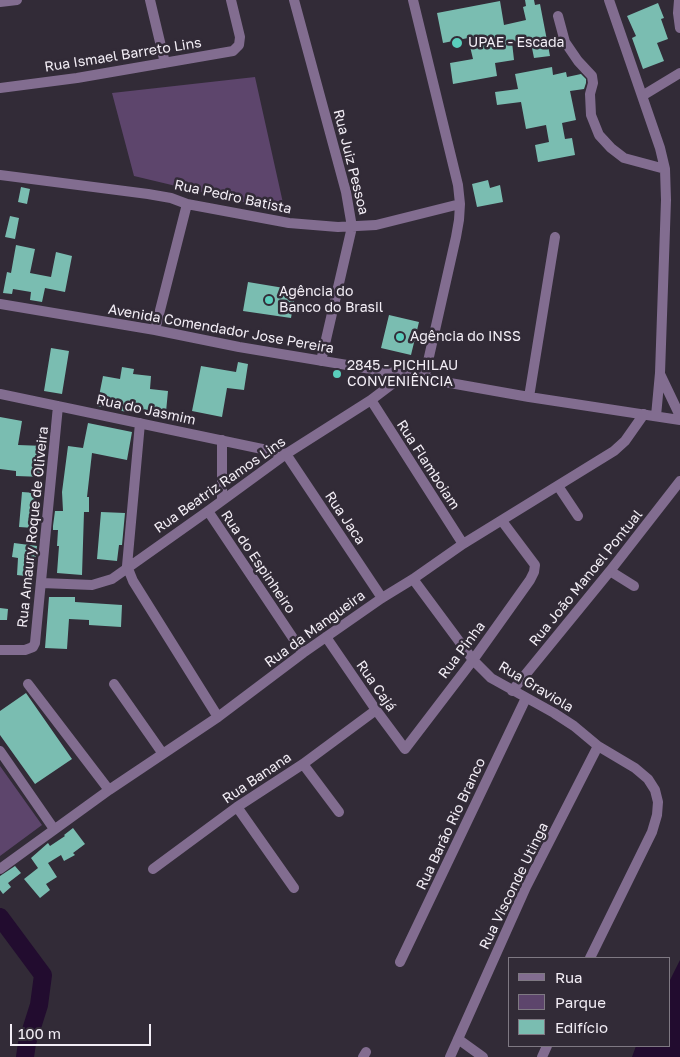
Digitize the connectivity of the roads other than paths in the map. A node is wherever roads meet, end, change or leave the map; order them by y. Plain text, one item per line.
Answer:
1 (17, 0) edge
2 (150, 0) edge
3 (231, 0) edge
4 (294, 0) edge
5 (413, 0) edge
6 (610, 0) edge
7 (680, 0) edge
8 (0, 2) edge
9 (558, 16) dead end
10 (680, 28) edge
11 (165, 63) junction
12 (680, 73) edge
13 (0, 88) edge
14 (642, 96) junction
15 (665, 169) junction
16 (0, 174) edge
17 (187, 204) junction
18 (460, 204) junction
19 (352, 227) junction
20 (555, 236) dead end
21 (0, 304) edge
22 (155, 330) junction
23 (321, 361) junction
24 (660, 373) junction
25 (404, 375) junction
26 (424, 378) junction
27 (0, 394) edge
28 (529, 397) junction
29 (371, 400) junction
30 (58, 406) junction
31 (644, 414) junction
32 (656, 416) junction
33 (680, 418) edge
34 (140, 423) junction
35 (222, 440) junction
36 (286, 454) junction
37 (680, 482) edge
38 (558, 486) junction
39 (222, 499) junction
40 (208, 511) junction
41 (578, 516) dead end
42 (502, 521) junction
43 (463, 544) junction
44 (128, 566) junction
45 (610, 571) junction
46 (413, 579) junction
47 (42, 583) junction
48 (634, 586) dead end
49 (382, 598) junction
50 (326, 637) junction
51 (0, 650) edge
52 (303, 653) junction
53 (473, 660) junction
54 (28, 684) dead end
55 (114, 684) dead end
56 (512, 691) junction
57 (526, 698) junction
58 (376, 710) junction
59 (218, 716) junction
60 (598, 746) junction
61 (405, 749) joint
62 (0, 751) edge
63 (163, 754) junction
64 (303, 764) junction
65 (108, 790) junction
66 (237, 807) junction
67 (339, 812) dead end
68 (54, 829) junction
69 (0, 869) edge
70 (153, 869) dead end
71 (294, 888) dead end
72 (590, 957) edge
73 (400, 962) dead end
74 (458, 1039) junction
75 (450, 1057) edge
76 (483, 1057) edge

1 - 8 street
2 - 11 street
3 - 11 street, Rua Ismael Barreto Lins
4 - 19 street, Rua Juiz Pessoa
5 - 18 street
6 - 14 street
7 - 10 street
9 - 15 street
11 - 13 street, Rua Ismael Barreto Lins
12 - 14 street
14 - 15 street
15 - 24 street
16 - 17 street, Rua Pedro Batista
17 - 19 street, Rua Pedro Batista
17 - 22 street
18 - 19 street, Rua Pedro Batista
18 - 26 street
19 - 23 street, Rua Juiz Pessoa
20 - 28 street
21 - 22 street, Avenida Comendador Jose Pereira
22 - 23 street, Avenida Comendador Jose Pereira
23 - 25 street, Avenida Comendador Jose Pereira
24 - 32 street
24 - 33 street
25 - 26 street, Avenida Comendador Jose Pereira
25 - 29 street, Rua Beatriz Ramos Lins
26 - 28 street, Avenida Comendador Jose Pereira
27 - 30 street, Rua do Jasmim
28 - 31 street, Avenida Comendador Jose Pereira
29 - 36 street, Rua Beatriz Ramos Lins
29 - 43 street, Rua Flamboiam
30 - 34 street, Rua do Jasmim
30 - 47 street, Rua Amaury Roque de Oliveira
31 - 32 street, Avenida Comendador Jose Pereira
31 - 38 street, Rua da Mangueira
32 - 33 street, Avenida Comendador Jose Pereira
34 - 35 street, Rua do Jasmim
34 - 44 street
35 - 36 street, Rua do Jasmim
35 - 39 street
36 - 39 street, Rua Beatriz Ramos Lins
36 - 49 street, Rua Jaca
37 - 45 street, Rua João Manoel Pontual
38 - 41 street
38 - 42 street, Rua da Mangueira
39 - 40 street, Rua Beatriz Ramos Lins
40 - 44 street, Rua Beatriz Ramos Lins
40 - 52 street, Rua do Espinheiro
42 - 43 street, Rua da Mangueira
42 - 53 street, Rua Pinha
43 - 46 street, Rua da Mangueira
44 - 47 street, Rua Beatriz Ramos Lins
44 - 59 street
45 - 48 street
45 - 56 street, Rua João Manoel Pontual
46 - 49 street, Rua da Mangueira
46 - 53 street, Rua Graviola
47 - 51 street, Rua Amaury Roque de Oliveira
49 - 50 street, Rua da Mangueira
50 - 52 street, Rua da Mangueira
50 - 58 street, Rua Cajá
52 - 59 street, Rua da Mangueira
53 - 56 street, Rua Graviola
53 - 61 street, Rua Pinha
54 - 65 street
55 - 63 street
56 - 57 street, Rua Graviola
57 - 60 street, Rua Graviola
57 - 73 street, Rua Barão Rio Branco
58 - 61 street, Rua Cajá
58 - 64 street, Rua Banana
59 - 63 street, Rua da Mangueira
60 - 72 street, Rua Graviola
60 - 74 street, Rua Visconde Utinga
62 - 68 street
63 - 65 street, Rua da Mangueira
64 - 66 street, Rua Banana
64 - 67 street
65 - 68 street, Rua da Mangueira
66 - 70 street, Rua Banana
66 - 71 street
68 - 69 street, Rua da Mangueira
74 - 75 street, Rua Visconde Utinga
74 - 76 street

